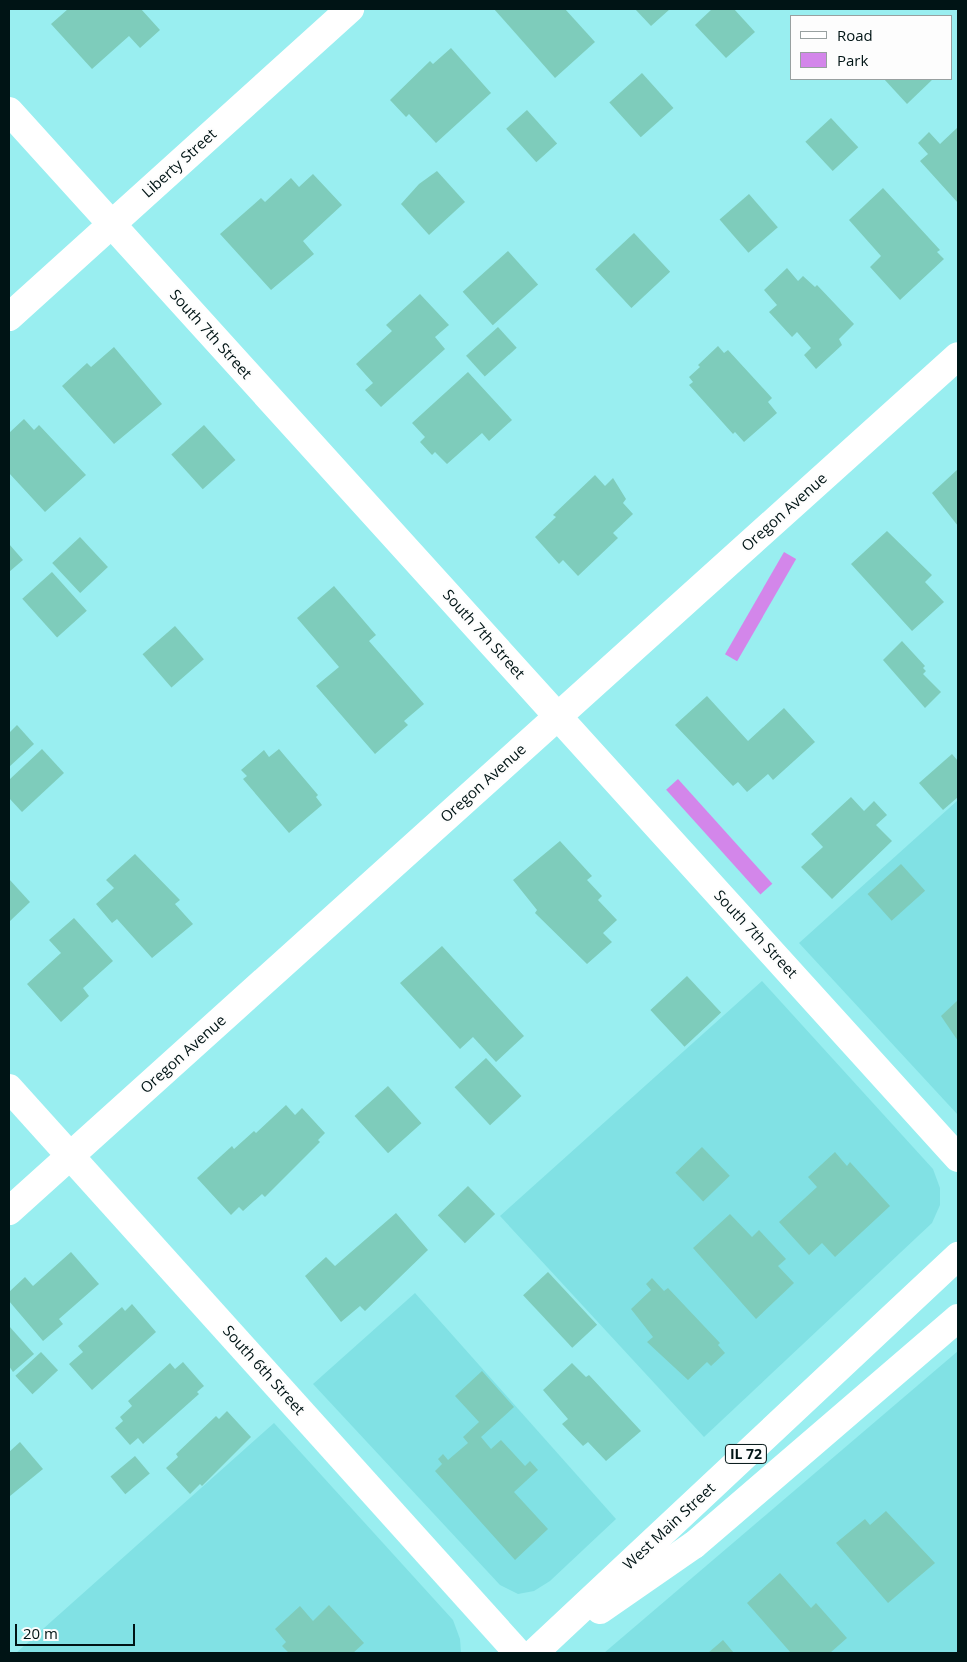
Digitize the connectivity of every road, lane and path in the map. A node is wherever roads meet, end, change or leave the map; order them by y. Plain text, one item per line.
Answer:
1 (350, 9) edge
2 (9, 111) edge
3 (112, 224) junction
4 (9, 318) edge
5 (958, 356) edge
6 (558, 716) junction
7 (9, 1088) edge
8 (71, 1155) junction
9 (958, 1158) edge
10 (9, 1211) edge
11 (958, 1256) edge
12 (958, 1318) edge
13 (518, 1653) edge
14 (535, 1653) edge

1 - 3 street, Liberty Street
2 - 3 street, South 7th Street
3 - 4 street, Liberty Street
3 - 6 street, South 7th Street
5 - 6 street, Oregon Avenue
6 - 8 street, Oregon Avenue
6 - 9 street, South 7th Street
7 - 8 street, South 6th Street
8 - 10 street, Oregon Avenue
8 - 13 street, South 6th Street
11 - 14 street, West Main Street / IL 72
12 - 14 street, West Main Street / IL 72

